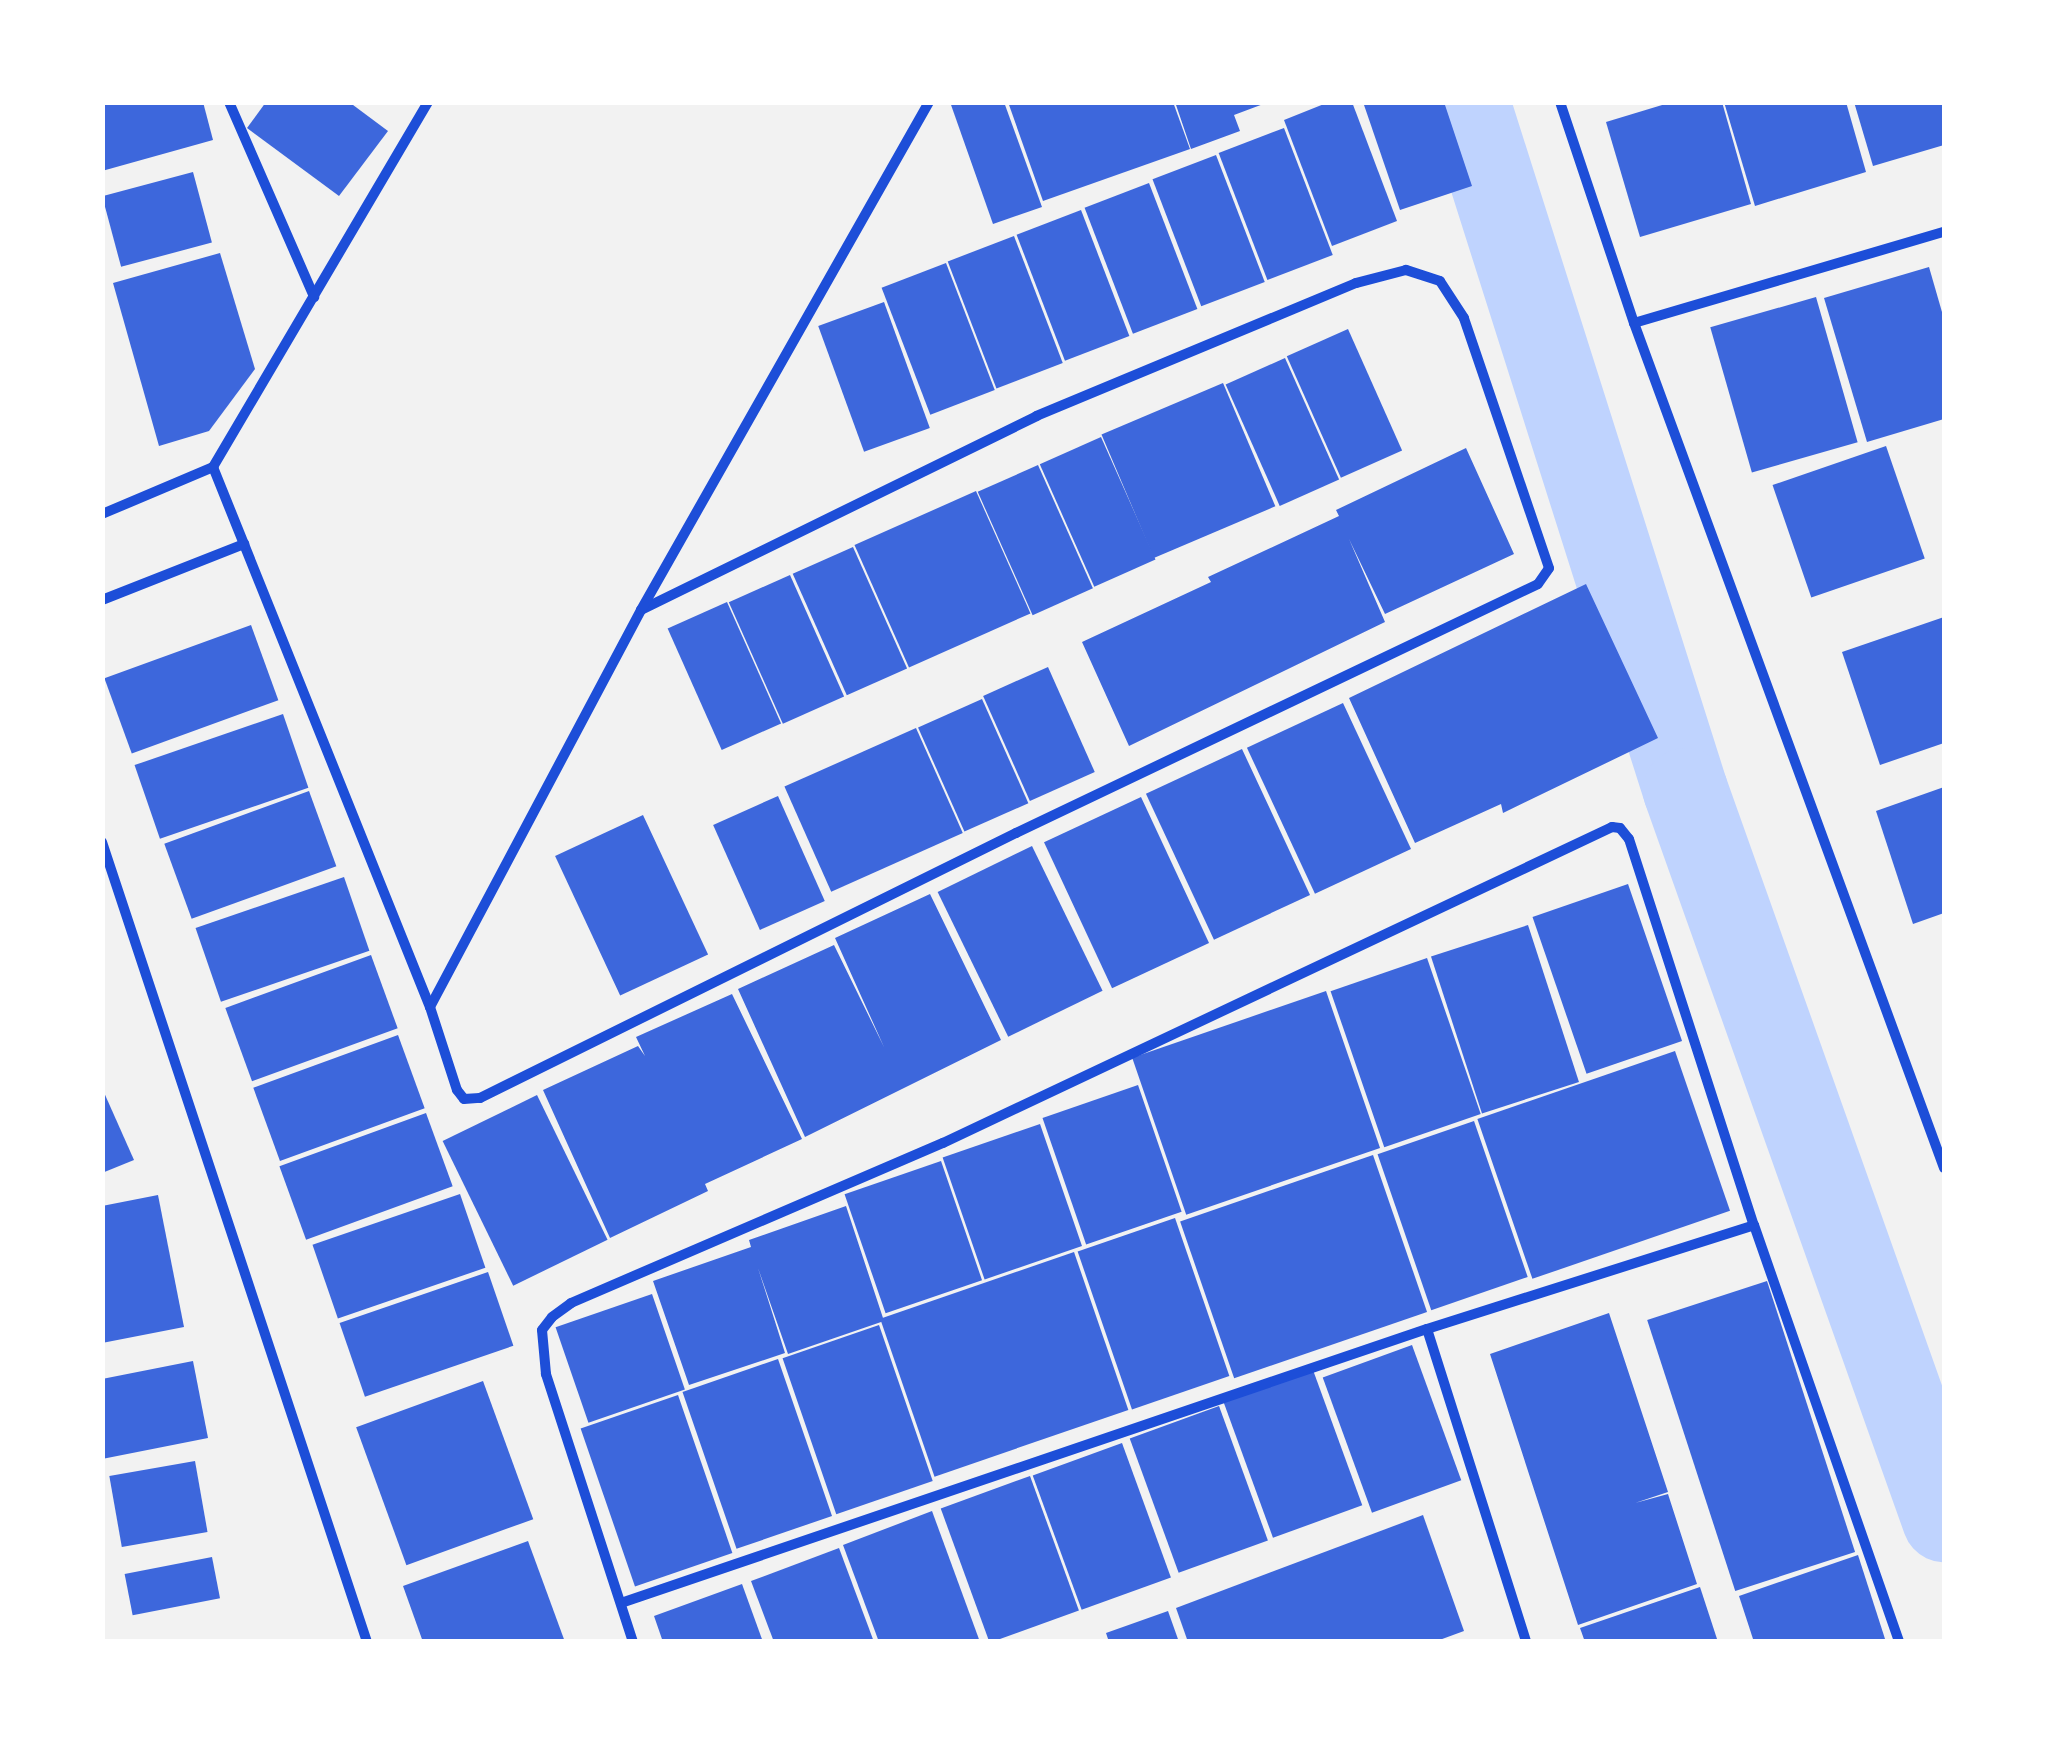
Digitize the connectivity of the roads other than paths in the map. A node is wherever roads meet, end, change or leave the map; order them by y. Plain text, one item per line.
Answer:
1 (229, 102) edge
2 (428, 102) edge
3 (929, 102) edge
4 (1560, 102) edge
5 (1944, 232) edge
6 (314, 296) junction
7 (1634, 322) junction
8 (212, 467) junction
9 (102, 514) edge
10 (244, 544) junction
11 (102, 600) edge
12 (641, 610) junction
13 (102, 842) edge
14 (430, 1007) junction
15 (1944, 1168) edge
16 (1754, 1225) junction
17 (1428, 1328) junction
18 (621, 1602) junction
19 (367, 1642) edge
20 (633, 1642) edge
21 (1526, 1642) edge
22 (1899, 1642) edge

1 - 6 street
2 - 6 street
3 - 12 street
4 - 7 street
5 - 7 street
6 - 8 street
7 - 15 street
8 - 9 street
8 - 10 street
10 - 11 street
10 - 14 street
12 - 14 street
12 - 14 street
13 - 19 street
16 - 17 street
16 - 18 street
16 - 22 street
17 - 18 street
17 - 21 street
18 - 20 street

